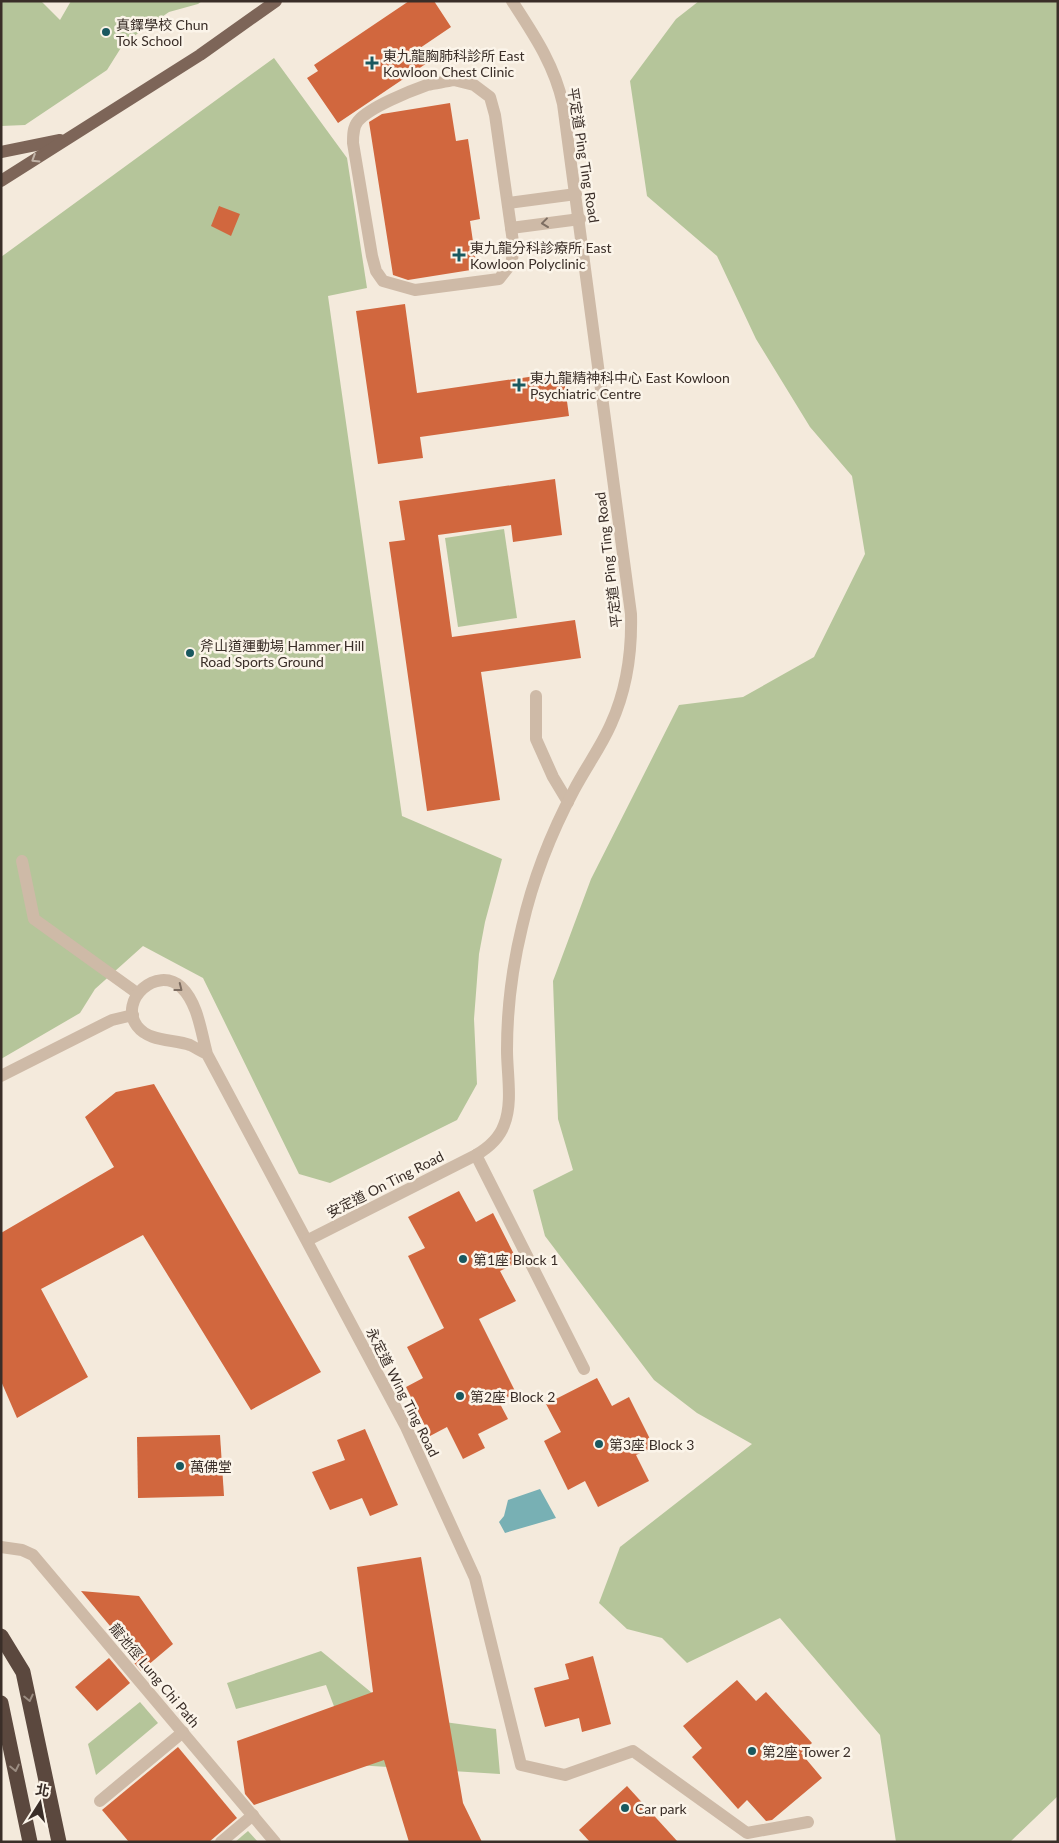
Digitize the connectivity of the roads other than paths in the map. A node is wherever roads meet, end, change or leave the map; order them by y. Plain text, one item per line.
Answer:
1 (276, 1) edge
2 (512, 1) edge
3 (70, 138) junction
4 (1, 152) edge
5 (1, 181) edge
6 (576, 194) junction
7 (508, 203) junction
8 (580, 219) junction
9 (511, 228) junction
10 (536, 696) dead end
11 (568, 802) junction
12 (22, 861) dead end
13 (137, 993) junction
14 (133, 1015) junction
15 (207, 1054) junction
16 (1, 1076) edge
17 (476, 1155) junction
18 (308, 1240) junction
19 (584, 1369) dead end
20 (1, 1547) edge
21 (1, 1636) edge
22 (1, 1703) edge
23 (184, 1732) junction
24 (100, 1801) dead end
25 (253, 1815) junction
26 (808, 1822) dead end
27 (30, 1842) edge
28 (59, 1842) edge
29 (221, 1842) edge
30 (275, 1842) edge

1 - 3 main road
2 - 6 street, 平定道 Ping Ting Road
3 - 4 main road
3 -> 5 main road
6 - 7 street
6 - 8 street, 平定道 Ping Ting Road
7 - 9 street
7 - 9 street
8 -> 9 street
8 - 11 street, 平定道 Ping Ting Road
10 - 11 street
11 - 17 street, 平定道 Ping Ting Road
12 - 13 street
13 - 14 street
13 -> 15 street, 永定道 Wing Ting Road
14 - 15 street
14 - 16 street
15 - 18 street, 永定道 Wing Ting Road
17 - 18 street, 安定道 On Ting Road
17 - 19 street
18 - 26 street, 永定道 Wing Ting Road
20 - 23 street, 龍池徑 Lung Chi Path
21 -> 28 highway
22 -> 27 highway
23 - 24 street
23 - 25 street, 龍池徑 Lung Chi Path
25 - 29 street
25 - 30 street, 龍池徑 Lung Chi Path

